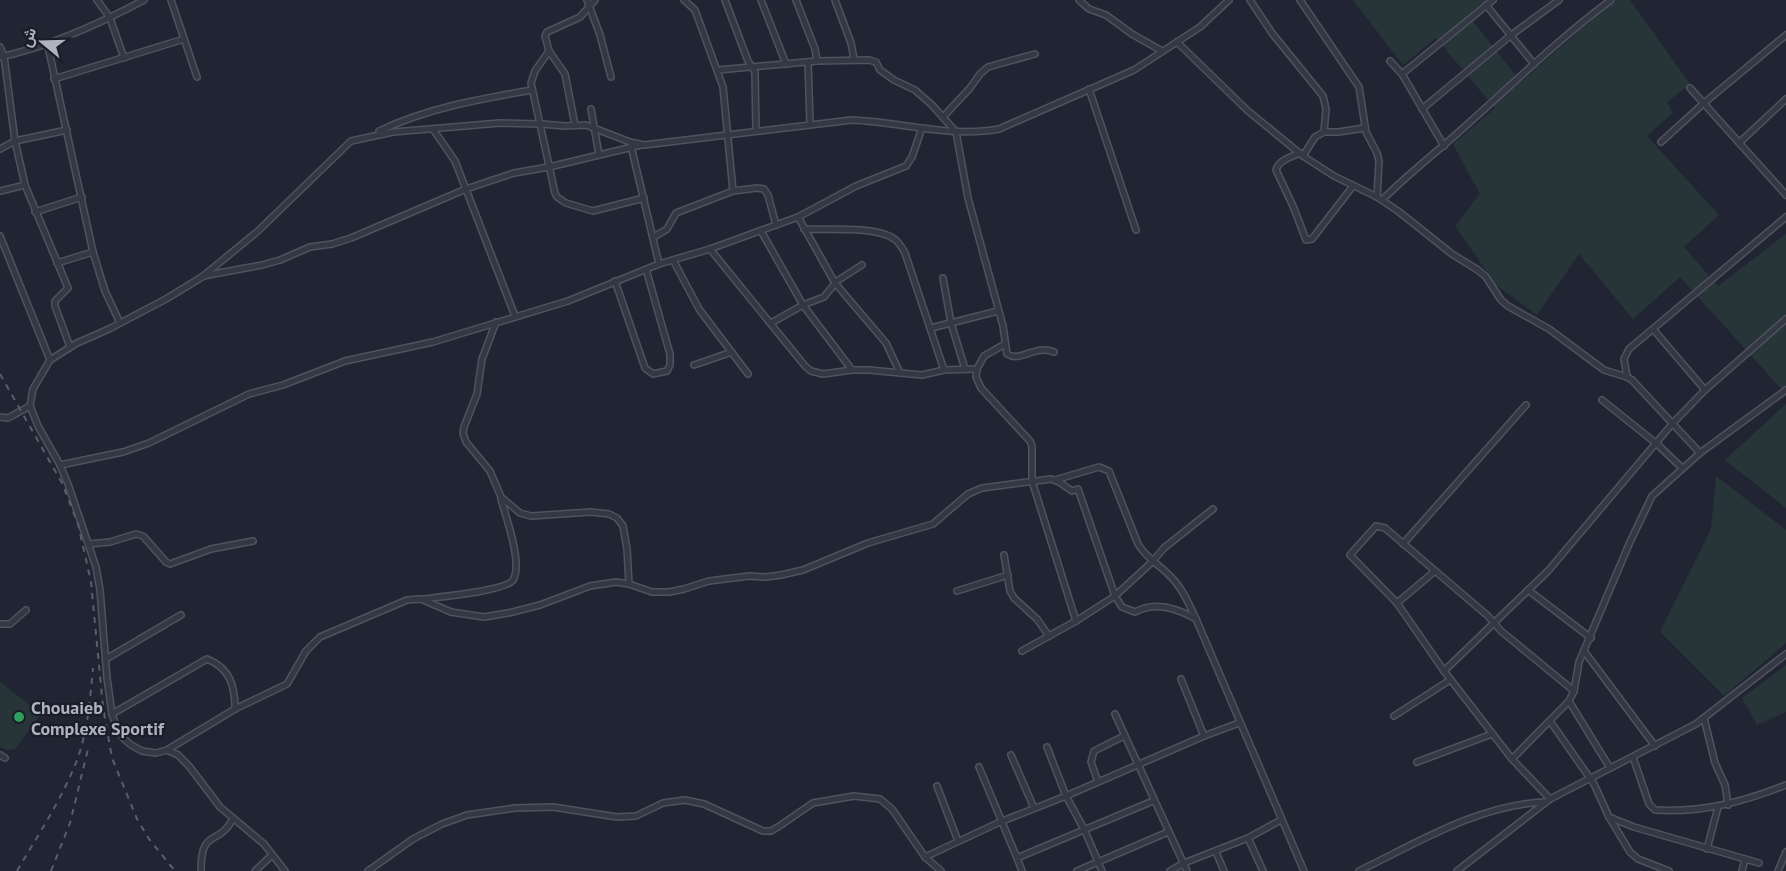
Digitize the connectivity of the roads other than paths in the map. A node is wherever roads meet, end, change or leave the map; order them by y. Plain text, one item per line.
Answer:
1 (97, 0) edge
2 (144, 0) edge
3 (171, 0) edge
4 (587, 0) edge
5 (595, 0) edge
6 (684, 0) edge
7 (725, 0) edge
8 (761, 0) edge
9 (796, 0) edge
10 (835, 0) edge
11 (1079, 0) edge
12 (1229, 0) edge
13 (1250, 0) edge
14 (1300, 0) edge
15 (1492, 0) edge
16 (1560, 0) edge
17 (1611, 0) edge
18 (1486, 5) junction
19 (590, 7) junction
20 (110, 18) junction
21 (1786, 35) edge
22 (1509, 36) junction
23 (184, 39) junction
24 (47, 42) junction
25 (1178, 42) junction
26 (0, 47) edge
27 (549, 51) junction
28 (1162, 51) junction
29 (1035, 54) dead end
30 (2, 56) edge
31 (124, 58) junction
32 (854, 59) junction
33 (817, 61) junction
34 (1390, 61) dead end
35 (808, 62) junction
36 (786, 64) junction
37 (1534, 64) junction
38 (752, 66) junction
39 (718, 70) junction
40 (1402, 74) junction
41 (197, 77) dead end
42 (611, 77) dead end
43 (54, 79) junction
44 (1690, 88) dead end
45 (1089, 89) junction
46 (532, 90) junction
47 (1786, 99) edge
48 (1704, 103) junction
49 (591, 109) dead end
50 (1422, 109) junction
51 (943, 117) junction
52 (810, 123) junction
53 (542, 124) junction
54 (575, 125) junction
55 (595, 127) junction
56 (922, 128) junction
57 (1365, 128) junction
58 (433, 129) junction
59 (67, 130) junction
60 (756, 131) junction
61 (956, 132) junction
62 (1324, 132) junction
63 (727, 134) junction
64 (372, 135) junction
65 (15, 141) junction
66 (1661, 141) dead end
67 (1739, 143) junction
68 (630, 145) junction
69 (1444, 146) junction
70 (0, 149) edge
71 (599, 155) junction
72 (1301, 155) junction
73 (549, 167) junction
74 (25, 185) junction
75 (1353, 186) junction
76 (466, 189) junction
77 (0, 191) edge
78 (733, 191) junction
79 (1786, 195) edge
80 (82, 196) junction
81 (644, 198) junction
82 (1379, 199) junction
83 (35, 212) junction
84 (1786, 216) edge
85 (798, 217) junction
86 (776, 225) junction
87 (804, 229) junction
88 (1136, 230) dead end
89 (761, 231) junction
90 (0, 236) edge
91 (654, 237) junction
92 (710, 249) junction
93 (93, 252) junction
94 (673, 260) junction
95 (57, 263) junction
96 (659, 264) junction
97 (862, 265) dead end
98 (646, 269) junction
99 (202, 277) junction
100 (943, 278) dead end
101 (615, 281) junction
102 (835, 283) junction
103 (803, 305) junction
104 (998, 311) junction
105 (515, 316) junction
106 (1786, 319) edge
107 (496, 322) junction
108 (951, 322) junction
109 (120, 323) junction
110 (771, 323) junction
111 (931, 328) junction
112 (1653, 329) junction
113 (1005, 344) junction
114 (70, 346) junction
115 (732, 352) junction
116 (1054, 352) dead end
117 (50, 360) junction
118 (694, 365) dead end
119 (965, 369) junction
120 (977, 369) junction
121 (852, 370) junction
122 (944, 370) junction
123 (900, 373) junction
124 (748, 374) dead end
125 (1627, 377) junction
126 (1705, 390) junction
127 (1786, 390) edge
128 (1602, 400) dead end
129 (1526, 405) dead end
130 (30, 406) junction
131 (0, 417) edge
132 (1672, 424) junction
133 (1657, 444) junction
134 (1700, 453) junction
135 (60, 465) junction
136 (1682, 468) junction
137 (1055, 480) junction
138 (1032, 481) junction
139 (501, 497) junction
140 (1213, 509) dead end
141 (253, 541) dead end
142 (89, 544) junction
143 (1403, 544) junction
144 (1004, 555) dead end
145 (1152, 562) junction
146 (1435, 571) junction
147 (1008, 575) junction
148 (629, 584) junction
149 (1528, 590) junction
150 (957, 591) dead end
151 (1115, 596) junction
152 (421, 599) junction
153 (1397, 603) junction
154 (26, 610) dead end
155 (181, 615) dead end
156 (1196, 619) junction
157 (1076, 621) junction
158 (1494, 623) junction
159 (0, 624) edge
160 (1049, 636) junction
161 (1591, 638) junction
162 (1022, 651) dead end
163 (1584, 651) junction
164 (1786, 654) edge
165 (106, 659) junction
166 (1444, 671) junction
167 (1181, 679) dead end
168 (1450, 680) junction
169 (1574, 691) junction
170 (1569, 702) junction
171 (235, 709) junction
172 (112, 714) junction
173 (1115, 714) dead end
174 (1394, 716) dead end
175 (1704, 718) junction
176 (1550, 721) junction
177 (1239, 723) junction
178 (1492, 734) junction
179 (1204, 735) junction
180 (1124, 736) junction
181 (1654, 746) junction
182 (1047, 747) dead end
183 (166, 750) junction
184 (1011, 755) dead end
185 (1633, 757) junction
186 (1512, 759) junction
187 (1417, 762) dead end
188 (1138, 766) junction
189 (979, 767) dead end
190 (1610, 768) junction
191 (1590, 778) junction
192 (1098, 782) junction
193 (1786, 785) edge
194 (937, 786) dead end
195 (1066, 796) junction
196 (1548, 800) junction
197 (1153, 801) junction
198 (1728, 805) junction
199 (1718, 807) junction
200 (1034, 808) junction
201 (1608, 817) junction
202 (233, 819) junction
203 (1281, 820) junction
204 (1000, 822) junction
205 (1084, 831) junction
206 (1168, 832) junction
207 (1248, 838) junction
208 (958, 841) junction
209 (1707, 849) junction
210 (1216, 852) junction
211 (1786, 852) edge
212 (272, 855) junction
213 (926, 856) junction
214 (1017, 858) junction
215 (1745, 859) junction
216 (1099, 862) junction
217 (1184, 863) junction
218 (1759, 863) dead end
219 (201, 871) edge
220 (255, 871) edge
221 (285, 871) edge
222 (368, 871) edge
223 (941, 871) edge
224 (1022, 871) edge
225 (1077, 871) edge
226 (1102, 871) edge
227 (1170, 871) edge
228 (1187, 871) edge
229 (1224, 871) edge
230 (1263, 871) edge
231 (1304, 871) edge
232 (1359, 871) edge
233 (1457, 871) edge
234 (1669, 871) edge
235 (1742, 871) edge
236 (1778, 871) edge

1 - 20 street
2 - 20 street
3 - 23 street
4 - 19 street
5 - 19 street
6 - 39 street
7 - 38 street
8 - 36 street
9 - 33 street
10 - 32 street
11 - 28 street
12 - 25 street
13 - 62 street
14 - 57 street
15 - 18 street
16 - 22 street
17 - 37 street
18 - 22 street
18 - 40 street
19 - 27 street
19 - 42 street
20 - 24 street
20 - 31 street
21 - 48 street
22 - 37 street
22 - 50 street
23 - 31 street
23 - 41 street
24 - 30 street
24 - 43 street
25 - 28 street
25 - 72 street
26 - 30 street
27 - 46 street
27 - 54 street
28 - 45 street
29 - 51 street
30 - 65 street
31 - 43 street
32 - 33 street
32 - 51 street
33 - 35 street
34 - 40 street
35 - 36 street
35 - 52 street
36 - 38 street
37 - 69 street
38 - 39 street
38 - 60 street
39 - 63 street
40 - 50 street
43 - 59 street
44 - 48 street
45 - 61 street
45 - 88 street
46 - 53 street
46 - 64 street
47 - 67 street
48 - 66 street
48 - 67 street
49 - 55 street
50 - 69 street
51 - 61 street
52 - 56 street
52 - 60 street
53 - 54 street
53 - 58 street
53 - 73 street
54 - 55 street
55 - 68 street
55 - 71 street
56 - 61 street
56 - 85 street
57 - 62 street
57 - 82 street
58 - 64 street
58 - 76 street
59 - 65 street
59 - 80 street
60 - 63 street
61 - 104 street
62 - 72 street
63 - 68 street
63 - 78 street
64 - 99 street
65 - 70 street
65 - 74 street
67 - 79 street
68 - 71 street
68 - 81 street
69 - 82 street
71 - 73 street
72 - 75 street
72 - 75 street
73 - 76 street
73 - 81 street
74 - 77 street
74 - 83 street
75 - 82 street
76 - 99 street
76 - 105 street
78 - 86 street
78 - 91 street
80 - 83 street
80 - 93 street
81 - 91 street
82 - 125 street
83 - 95 street
84 - 112 street
85 - 86 street
85 - 87 street
86 - 89 street
87 - 102 street
87 - 111 street
89 - 92 street
89 - 103 street
90 - 117 street
91 - 96 street
92 - 94 street
92 - 110 street
93 - 95 street
93 - 109 street
94 - 96 street
94 - 115 street
95 - 114 street
96 - 98 street
97 - 102 street
98 - 101 street
98 - 101 street
99 - 109 street
100 - 108 street
101 - 105 street
102 - 103 street
102 - 123 street
103 - 110 street
103 - 121 street
104 - 108 street
104 - 113 street
105 - 107 street
106 - 126 street
107 - 135 street
107 - 139 street
108 - 111 street
108 - 119 street
109 - 114 street
110 - 121 street
111 - 122 street
112 - 125 street
112 - 126 street
113 - 116 street
113 - 120 street
114 - 117 street
115 - 118 street
115 - 124 street
117 - 130 street
119 - 120 street
119 - 122 street
120 - 138 street
121 - 123 street
122 - 123 street
125 - 132 street
126 - 132 street
127 - 134 street
128 - 133 street
129 - 143 street
130 - 131 street
130 - 135 street
132 - 133 street
132 - 134 street
133 - 136 street
133 - 149 street
134 - 136 street
135 - 142 street
136 - 161 street
137 - 138 street
137 - 145 street
137 - 151 street
138 - 148 street
138 - 157 street
139 - 148 street
139 - 152 street
140 - 145 street
141 - 142 street
142 - 165 street
143 - 146 street
143 - 153 street
144 - 147 street
145 - 151 street
145 - 156 street
146 - 153 street
146 - 158 street
147 - 150 street
147 - 160 street
148 - 152 street
149 - 158 street
149 - 161 street
151 - 156 street
151 - 157 street
152 - 171 street
153 - 166 street
154 - 159 street
155 - 165 street
156 - 177 street
157 - 160 street
158 - 166 street
158 - 169 street
160 - 162 street
161 - 163 street
163 - 169 street
163 - 181 street
164 - 175 street
165 - 172 street
166 - 168 street
167 - 179 street
168 - 174 street
168 - 178 street
169 - 170 street
170 - 176 street
170 - 190 street
171 - 172 street
171 - 183 street
172 - 183 street
173 - 180 street
175 - 181 street
175 - 198 street
176 - 186 street
176 - 191 street
177 - 179 street
177 - 203 street
178 - 186 street
178 - 187 street
179 - 188 street
180 - 188 street
180 - 192 street
181 - 185 street
182 - 195 street
183 - 202 street
184 - 200 street
185 - 190 street
185 - 199 street
186 - 196 street
188 - 192 street
188 - 197 street
189 - 204 street
190 - 191 street
191 - 196 street
191 - 201 street
192 - 195 street
193 - 198 street
194 - 208 street
195 - 200 street
195 - 205 street
196 - 232 street
196 - 233 street
197 - 205 street
197 - 206 street
198 - 199 street
199 - 209 street
200 - 204 street
201 - 209 street
201 - 234 street
202 - 212 street
202 - 219 street
203 - 207 street
203 - 231 street
204 - 208 street
204 - 214 street
205 - 214 street
205 - 216 street
206 - 216 street
206 - 217 street
207 - 210 street
207 - 230 street
208 - 213 street
209 - 215 street
210 - 217 street
210 - 229 street
211 - 236 street
212 - 220 street
212 - 221 street
213 - 222 street
213 - 223 street
214 - 224 street
215 - 218 street
215 - 235 street
216 - 225 street
216 - 226 street
217 - 227 street
217 - 228 street

